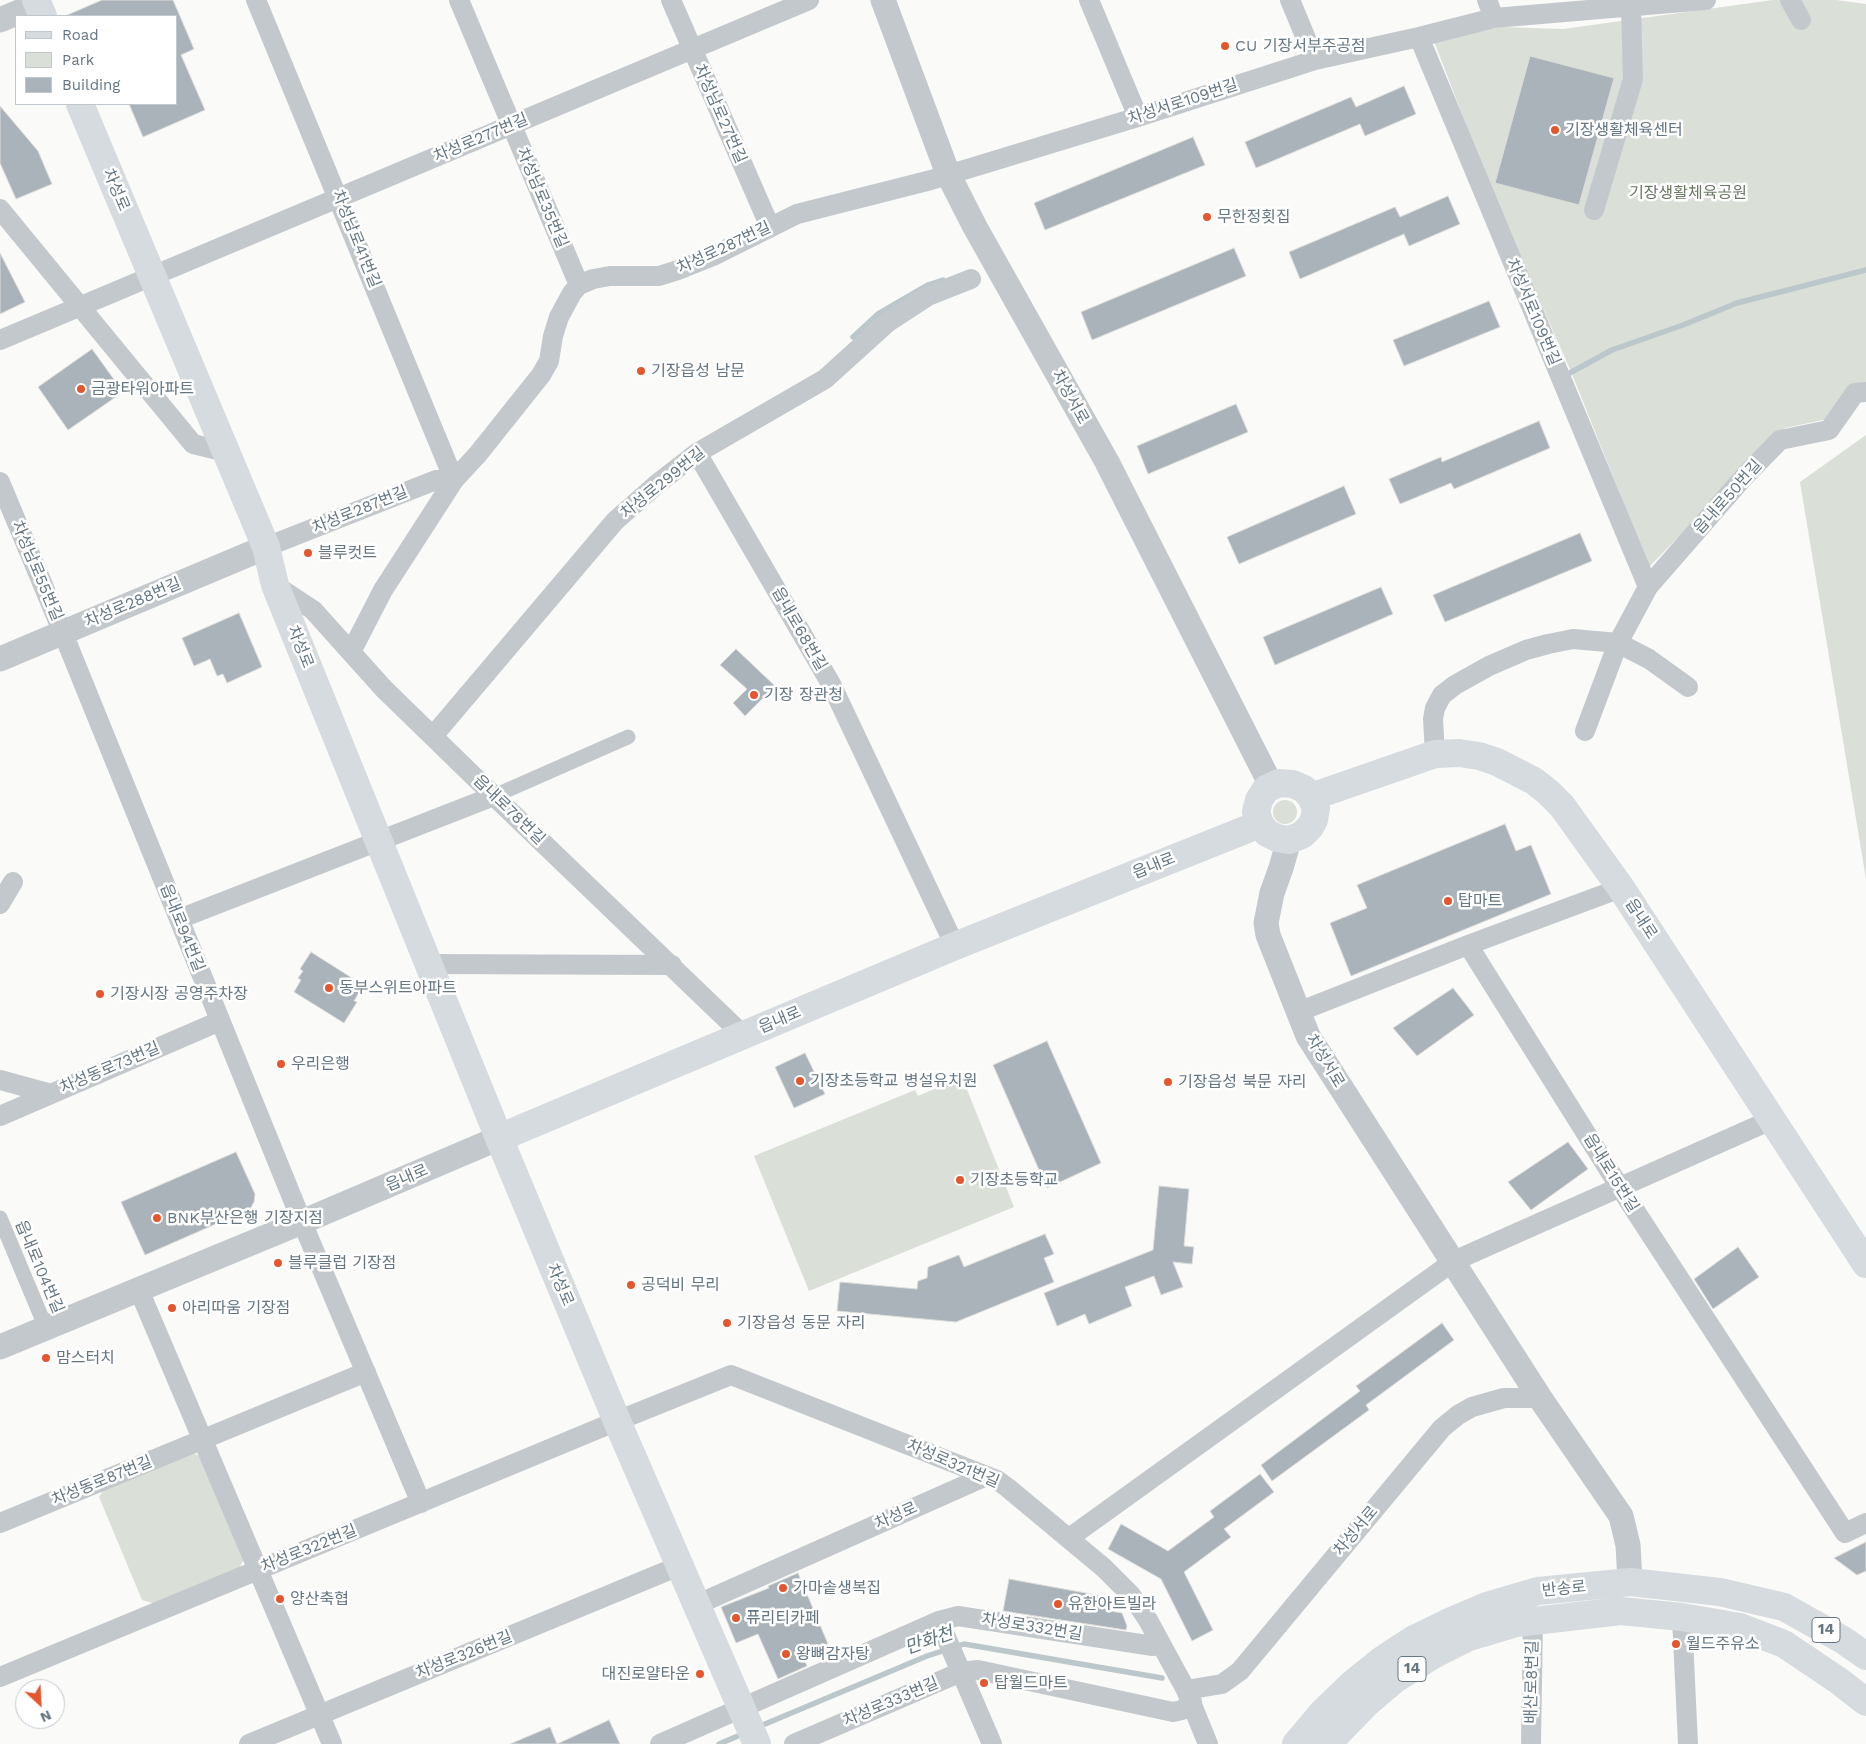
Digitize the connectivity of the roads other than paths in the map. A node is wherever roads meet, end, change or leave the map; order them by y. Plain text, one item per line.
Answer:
1 (256, 0) edge
2 (459, 0) edge
3 (671, 0) edge
4 (809, 0) edge
5 (883, 0) edge
6 (1089, 0) edge
7 (1290, 0) edge
8 (1706, 0) edge
9 (1790, 0) edge
10 (41, 5) edge
11 (1631, 6) junction
12 (1490, 9) edge
13 (0, 20) edge
14 (1801, 20) dead end
15 (1419, 37) junction
16 (691, 50) junction
17 (1315, 60) junction
18 (80, 105) edge
19 (1138, 117) junction
20 (511, 126) junction
21 (948, 174) junction
22 (339, 198) junction
23 (0, 208) edge
24 (1594, 210) dead end
25 (770, 227) junction
26 (152, 277) junction
27 (971, 279) dead end
28 (579, 286) junction
29 (81, 306) junction
30 (0, 340) edge
31 (1866, 392) edge
32 (226, 452) junction
33 (697, 453) junction
34 (454, 480) junction
35 (0, 482) edge
36 (266, 547) junction
37 (275, 585) junction
38 (1648, 587) junction
39 (63, 633) junction
40 (1618, 643) junction
41 (351, 652) junction
42 (0, 660) edge
43 (1688, 687) dead end
44 (1585, 731) dead end
45 (433, 736) junction
46 (628, 737) dead end
47 (1435, 754) junction
48 (1272, 787) junction
49 (494, 796) junction
50 (1311, 797) junction
51 (1260, 824) junction
52 (380, 840) junction
53 (1289, 840) junction
54 (7, 885) edge
55 (1621, 888) junction
56 (0, 904) edge
57 (179, 919) junction
58 (1468, 945) junction
59 (955, 946) junction
60 (429, 964) junction
61 (672, 965) junction
62 (1298, 1012) junction
63 (220, 1021) junction
64 (743, 1035) junction
65 (0, 1080) edge
66 (51, 1094) junction
67 (0, 1116) edge
68 (1772, 1120) junction
69 (499, 1138) junction
70 (1619, 1186) junction
71 (0, 1218) edge
72 (302, 1222) junction
73 (1454, 1261) junction
74 (1866, 1264) edge
75 (139, 1290) junction
76 (46, 1328) junction
77 (0, 1347) edge
78 (366, 1372) junction
79 (1540, 1398) junction
80 (617, 1421) junction
81 (203, 1439) junction
82 (986, 1476) junction
83 (421, 1503) junction
84 (0, 1523) edge
85 (1866, 1523) edge
86 (1068, 1538) junction
87 (679, 1566) junction
88 (259, 1570) junction
89 (1630, 1582) junction
90 (696, 1605) junction
91 (1682, 1617) junction
92 (1533, 1620) junction
93 (942, 1627) junction
94 (1160, 1642) junction
95 (1866, 1656) edge
96 (958, 1666) junction
97 (0, 1677) edge
98 (1189, 1696) junction
99 (1866, 1702) edge
100 (744, 1713) junction
101 (320, 1714) junction
102 (248, 1744) edge
103 (332, 1744) edge
104 (660, 1744) edge
105 (757, 1744) edge
106 (794, 1744) edge
107 (992, 1744) edge
108 (1208, 1744) edge
109 (1296, 1744) edge
110 (1326, 1744) edge
111 (1531, 1744) edge
112 (1688, 1744) edge

1 - 22 street, 차성남로41번길
2 - 20 street, 차성남로35번길
3 - 16 street, 차성남로27번길
4 - 16 street, 차성로277번길
5 - 21 street, 차성서로
6 - 19 street
7 - 17 street
8 - 11 street, 차성서로109번길
9 - 14 street
10 - 13 street
11 - 12 street, 차성서로109번길
11 - 24 street
12 - 15 street, 차성서로109번길
15 - 17 street, 차성서로109번길
15 - 38 street, 차성서로109번길
16 - 20 street, 차성로277번길
16 - 25 street, 차성남로27번길
17 - 19 street, 차성서로109번길
18 - 26 main road, 차성로
19 - 21 street, 차성서로109번길
20 - 22 street, 차성로277번길
20 - 28 street, 차성남로35번길
21 - 25 street, 차성로287번길
21 - 48 street, 차성서로
22 - 26 street, 차성로277번길
22 - 34 street, 차성남로41번길
23 - 29 street
25 - 28 street, 차성로287번길
26 - 29 street
26 - 32 main road, 차성로
27 - 33 street, 차성로299번길
28 - 34 street
29 - 30 street
29 - 32 street
31 - 38 street, 읍내로50번길
32 - 36 main road, 차성로
33 - 45 street, 차성로299번길
33 - 59 street, 읍내로68번길
34 - 36 street, 차성로287번길
34 - 41 street
35 - 39 street, 차성남로55번길
36 - 37 main road, 차성로
36 - 39 street, 차성로288번길
37 - 41 street, 읍내로78번길
37 - 52 main road, 차성로
38 - 40 street, 읍내로50번길
39 - 42 street, 차성로288번길
39 - 57 street, 읍내로94번길
40 - 43 street
40 - 44 street, 읍내로50번길
40 - 47 street
41 - 45 street, 읍내로78번길
45 - 49 street, 읍내로78번길
46 - 49 street
47 - 50 main road, 읍내로
47 - 55 main road, 읍내로
48 - 50 main road
48 - 51 main road
49 - 52 street
49 - 61 street, 읍내로78번길
50 - 53 main road
51 - 53 main road
51 - 59 main road, 읍내로
52 - 57 street
52 - 60 main road, 차성로
53 - 62 street, 차성서로
54 - 56 street
55 - 58 street
55 - 68 main road, 읍내로
57 - 63 street, 읍내로94번길
58 - 62 street
58 - 70 street, 읍내로15번길
59 - 64 main road, 읍내로
60 - 61 street
60 - 69 main road, 차성로
61 - 64 street, 읍내로78번길
62 - 73 street, 차성서로
63 - 66 street, 차성동로73번길
63 - 72 street, 읍내로94번길
64 - 69 main road, 읍내로
65 - 66 street
66 - 67 street, 차성동로73번길
68 - 70 street
68 - 74 main road, 읍내로
69 - 72 street, 읍내로
69 - 80 main road, 차성로
70 - 73 street
70 - 85 street, 읍내로15번길
71 - 76 street, 읍내로104번길
72 - 75 street, 읍내로
72 - 78 street
73 - 79 street, 차성서로
73 - 86 street
75 - 76 street, 읍내로
75 - 81 street
76 - 77 street, 읍내로
78 - 81 street, 차성동로87번길
78 - 83 street
79 - 89 street, 차성서로
79 - 98 street, 차성서로
80 - 82 street, 차성로321번길
80 - 83 street, 차성로322번길
80 - 87 main road, 차성로
81 - 84 street, 차성동로87번길
81 - 88 street
82 - 86 street, 차성로321번길
82 - 90 street, 차성로
83 - 88 street, 차성로322번길
86 - 94 street, 차성로321번길
87 - 90 main road, 차성로
87 - 101 street, 차성로326번길
88 - 97 street, 차성로322번길
88 - 101 street
89 - 95 main road, 반송로 / 14
89 - 109 main road, 반송로 / 14
90 - 100 main road, 차성로
91 - 92 main road, 반송로 / 14
91 - 99 main road, 반송로 / 14
91 - 112 street
92 - 110 main road, 반송로 / 14
92 - 111 street, 배산로8번길
93 - 94 street, 차성로332번길
93 - 96 street
93 - 100 street, 차성로332번길
94 - 98 street, 차성로321번길
96 - 98 street, 차성로333번길
96 - 106 street, 차성로333번길
96 - 107 street
98 - 108 street, 차성로321번길
100 - 104 street, 차성로332번길
100 - 105 main road, 차성로
101 - 102 street, 차성로326번길
101 - 103 street

